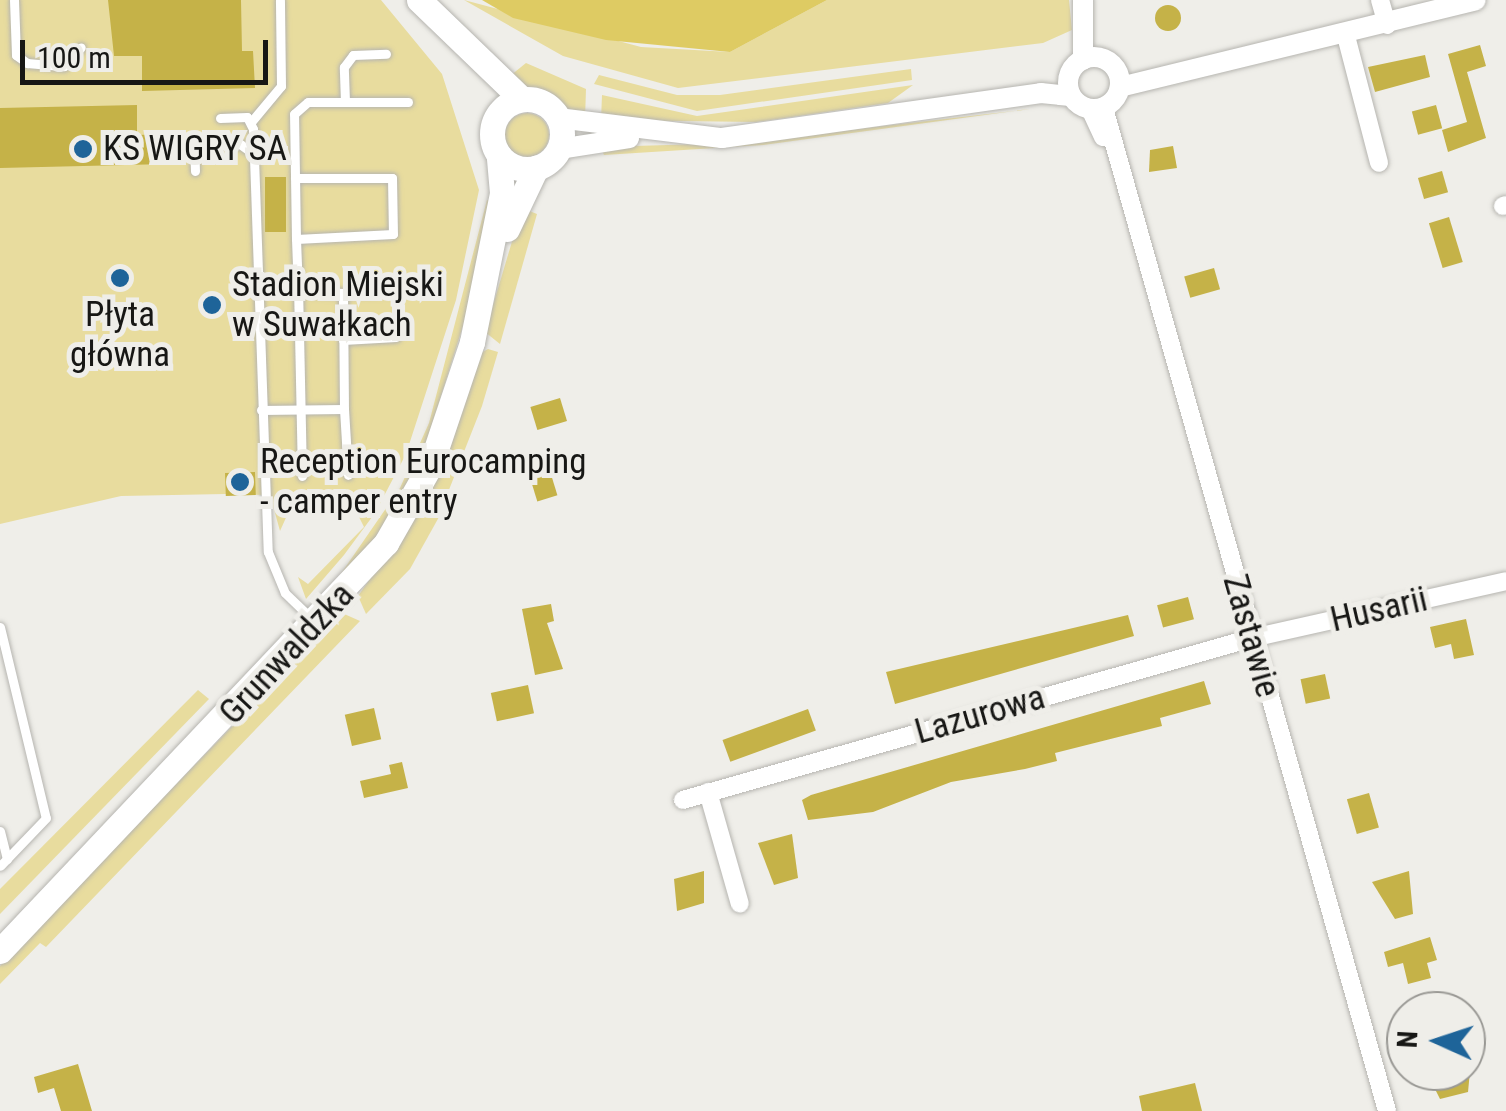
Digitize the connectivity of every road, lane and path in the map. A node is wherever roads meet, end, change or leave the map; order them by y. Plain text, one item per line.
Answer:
1 (14, 0) edge
2 (280, 0) edge
3 (1084, 0) edge
4 (1380, 0) edge
5 (1476, 0) edge
6 (423, 4) edge
7 (1388, 26) junction
8 (1346, 36) junction
9 (82, 47) dead end
10 (386, 54) dead end
11 (1087, 58) junction
12 (1118, 78) junction
13 (1070, 87) junction
14 (522, 99) junction
15 (345, 102) junction
16 (408, 102) dead end
17 (1097, 108) junction
18 (220, 118) dead end
19 (558, 118) junction
20 (251, 122) junction
21 (493, 124) junction
22 (656, 135) junction
23 (559, 149) junction
24 (254, 154) junction
25 (498, 156) junction
26 (1378, 163) dead end
27 (536, 168) junction
28 (195, 171) dead end
29 (294, 178) junction
30 (296, 239) junction
31 (407, 290) dead end
32 (298, 291) junction
33 (342, 292) junction
34 (482, 300) junction
35 (396, 338) dead end
36 (343, 340) junction
37 (344, 408) junction
38 (300, 409) junction
39 (261, 410) junction
40 (348, 475) dead end
41 (302, 476) dead end
42 (1506, 581) edge
43 (318, 624) junction
44 (0, 627) edge
45 (1252, 638) junction
46 (708, 792) junction
47 (683, 800) dead end
48 (0, 831) edge
49 (3, 862) edge
50 (740, 904) dead end
51 (0, 951) edge
52 (1387, 1111) edge

1 - 9 lane
2 - 20 lane
3 - 11 street
4 - 7 street
5 - 7 street
6 - 14 main road
6 - 21 main road
7 - 8 street
8 - 12 street
8 - 26 street
10 - 15 lane
11 - 12 street
11 - 13 street
12 - 17 street
13 - 17 street
13 - 22 street
14 - 19 main road
14 - 21 main road
15 - 16 lane
15 - 29 lane
17 - 45 street, Zastawie
18 - 20 lane
19 - 22 street
19 - 23 main road
20 - 24 lane
21 - 25 main road
22 - 23 street
23 - 27 main road
24 - 28 lane
24 - 39 lane
25 - 27 main road
25 - 34 main road, Grunwaldzka
27 - 34 main road, Grunwaldzka
29 - 30 lane
29 - 30 lane
30 - 32 lane
31 - 33 lane
32 - 33 lane
32 - 38 lane
33 - 36 lane
34 - 43 main road, Grunwaldzka
35 - 36 lane
36 - 37 lane
37 - 38 lane
37 - 40 lane
38 - 39 lane
38 - 41 lane
39 - 43 lane
42 - 45 street, Husarii
43 - 51 main road, Grunwaldzka
44 - 49 lane
45 - 46 street, Lazurowa
45 - 52 street, Zastawie
46 - 47 street, Lazurowa
46 - 50 street
48 - 49 lane

